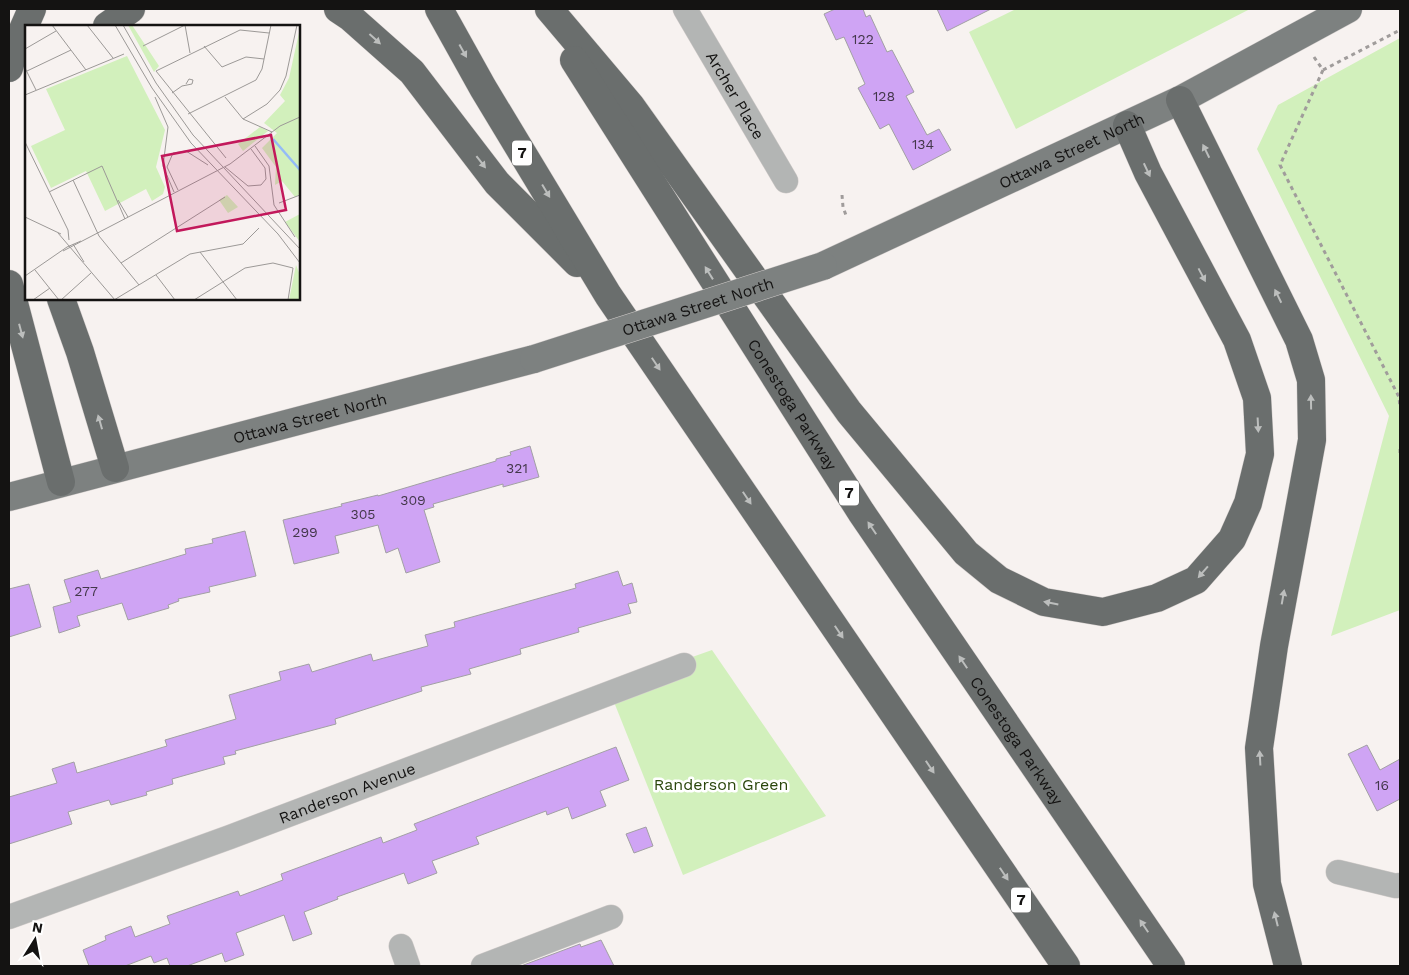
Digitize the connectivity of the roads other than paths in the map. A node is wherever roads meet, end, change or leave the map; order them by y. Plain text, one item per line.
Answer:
1 (32, 9) edge
2 (131, 9) edge
3 (338, 9) edge
4 (440, 9) edge
5 (541, 9) edge
6 (549, 9) edge
7 (685, 9) edge
8 (1348, 9) edge
9 (108, 25) edge
10 (9, 68) edge
11 (1180, 100) junction
12 (1127, 125) junction
13 (786, 181) dead end
14 (9, 284) edge
15 (608, 295) junction
16 (61, 300) edge
17 (115, 468) junction
18 (61, 482) junction
19 (9, 497) edge
20 (684, 665) dead end
21 (1338, 872) dead end
22 (1400, 885) edge
23 (9, 917) edge
24 (611, 917) dead end
25 (483, 966) edge
26 (1066, 966) edge
27 (1172, 966) edge
28 (1288, 966) edge

1 - 10 highway
2 - 9 highway
3 -> 15 highway
4 -> 15 highway, 7
27 -> 5 highway, Conestoga Parkway / 7
12 -> 6 highway
7 - 13 street, Archer Place
8 - 11 main road, Ottawa Street North
11 - 12 main road, Ottawa Street North
28 -> 11 highway
12 - 17 main road, Ottawa Street North, bridge
14 -> 18 highway
15 -> 26 highway, 7
17 -> 16 highway
17 - 18 main road, Ottawa Street North
18 - 19 main road, Ottawa Street North
20 - 23 street, Randerson Avenue
21 - 22 street
24 - 25 street

